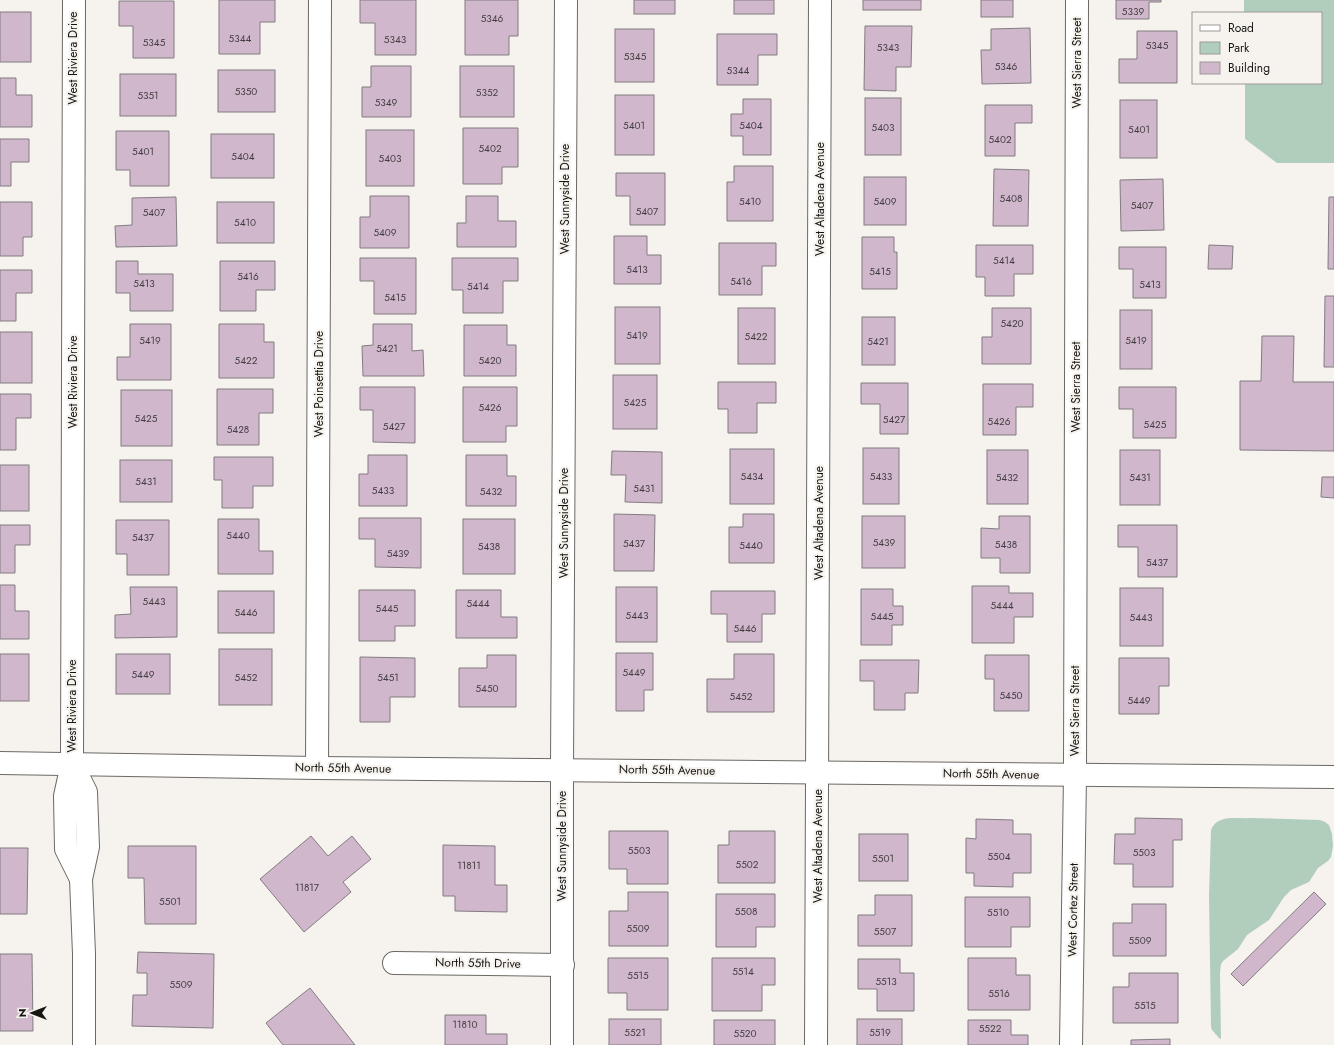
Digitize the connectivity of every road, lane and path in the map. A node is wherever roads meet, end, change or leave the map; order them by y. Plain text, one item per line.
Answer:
1 (74, 0) edge
2 (320, 0) edge
3 (566, 0) edge
4 (820, 0) edge
5 (1077, 0) edge
6 (0, 763) edge
7 (72, 764) junction
8 (317, 768) junction
9 (562, 769) junction
10 (818, 772) junction
11 (1075, 774) junction
12 (1334, 777) edge
13 (394, 963) dead end
14 (563, 964) junction
15 (84, 1045) edge
16 (562, 1045) edge
17 (816, 1045) edge
18 (1070, 1045) edge

1 - 7 street, West Riviera Drive
2 - 8 street, West Poinsettia Drive
3 - 9 street, West Sunnyside Drive
4 - 10 street, West Altadena Avenue
5 - 11 street, West Sierra Street
6 - 7 street, North 55th Avenue
7 - 8 street, North 55th Avenue
7 - 15 street, West Riviera Drive
8 - 9 street, North 55th Avenue
9 - 10 street, North 55th Avenue
9 - 14 street, West Sunnyside Drive
10 - 11 street, North 55th Avenue
10 - 17 street, West Altadena Avenue
11 - 12 street, North 55th Avenue
11 - 18 street, West Cortez Street
13 - 14 street, North 55th Drive
14 - 16 street, West Sunnyside Drive

